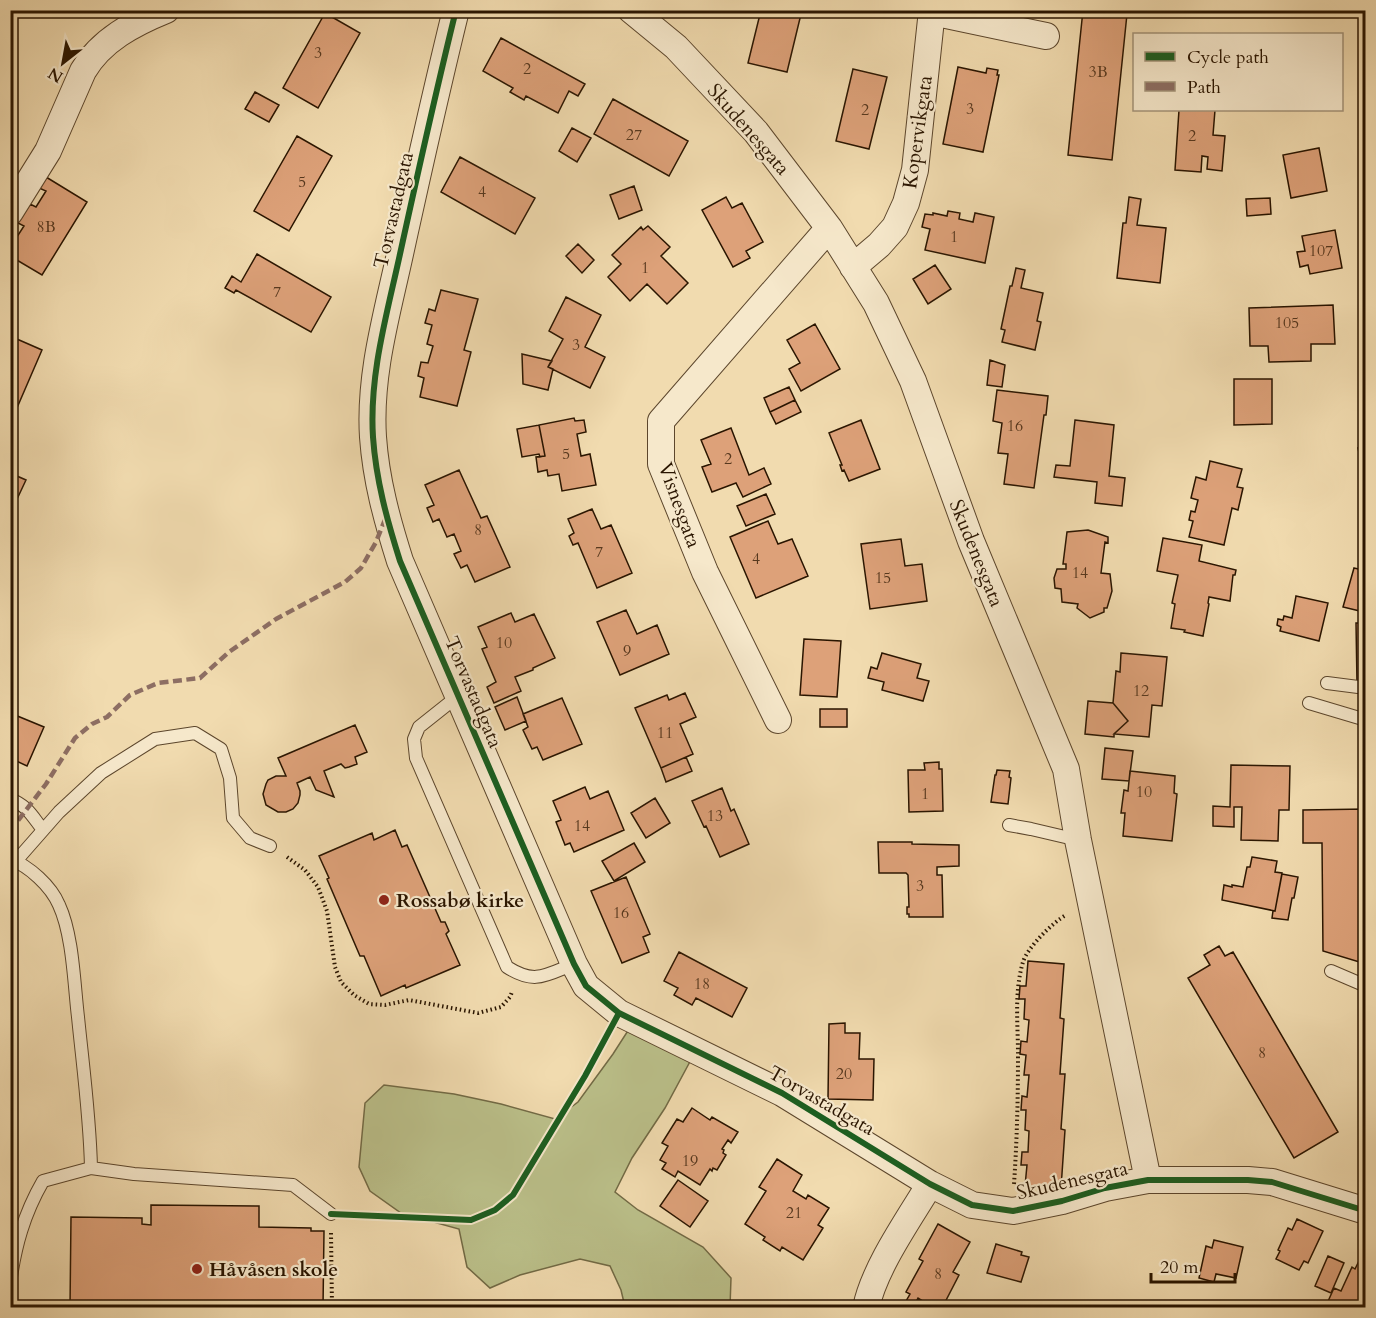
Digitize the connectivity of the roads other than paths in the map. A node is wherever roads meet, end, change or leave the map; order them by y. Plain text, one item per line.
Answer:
1 (166, 10) edge
2 (456, 10) edge
3 (631, 10) edge
4 (932, 11) edge
5 (1046, 36) dead end
6 (10, 212) edge
7 (829, 228) junction
8 (854, 267) junction
9 (1327, 682) dead end
10 (1365, 688) edge
11 (458, 696) junction
12 (1309, 704) dead end
13 (778, 720) dead end
14 (1365, 720) edge
15 (10, 799) edge
16 (1009, 825) dead end
17 (43, 830) junction
18 (1078, 840) junction
19 (270, 846) road end
20 (13, 860) edge
21 (574, 964) junction
22 (1331, 971) dead end
23 (1365, 986) edge
24 (91, 1168) junction
25 (1148, 1180) junction
26 (930, 1184) junction
27 (1365, 1211) edge
28 (331, 1214) road end
29 (10, 1284) edge
30 (866, 1308) edge

1 - 6 street
2 - 11 street, Torvastadgata
3 - 7 street, Skudenesgata
4 - 5 street, Kopervikgata
4 - 8 street, Kopervikgata
7 - 8 street, Skudenesgata
7 - 13 street, Visnesgata
8 - 18 street, Skudenesgata
9 - 10 lane
11 - 21 street, Torvastadgata
11 - 21 lane
12 - 14 lane
15 - 17 lane
16 - 18 lane
17 - 19 lane
17 - 20 lane
18 - 25 street, Skudenesgata
20 - 24 lane
21 - 26 street, Torvastadgata
22 - 23 lane
24 - 28 lane
24 - 29 lane
25 - 26 street, Skudenesgata
25 - 27 street, Skudenesgata
26 - 30 street

